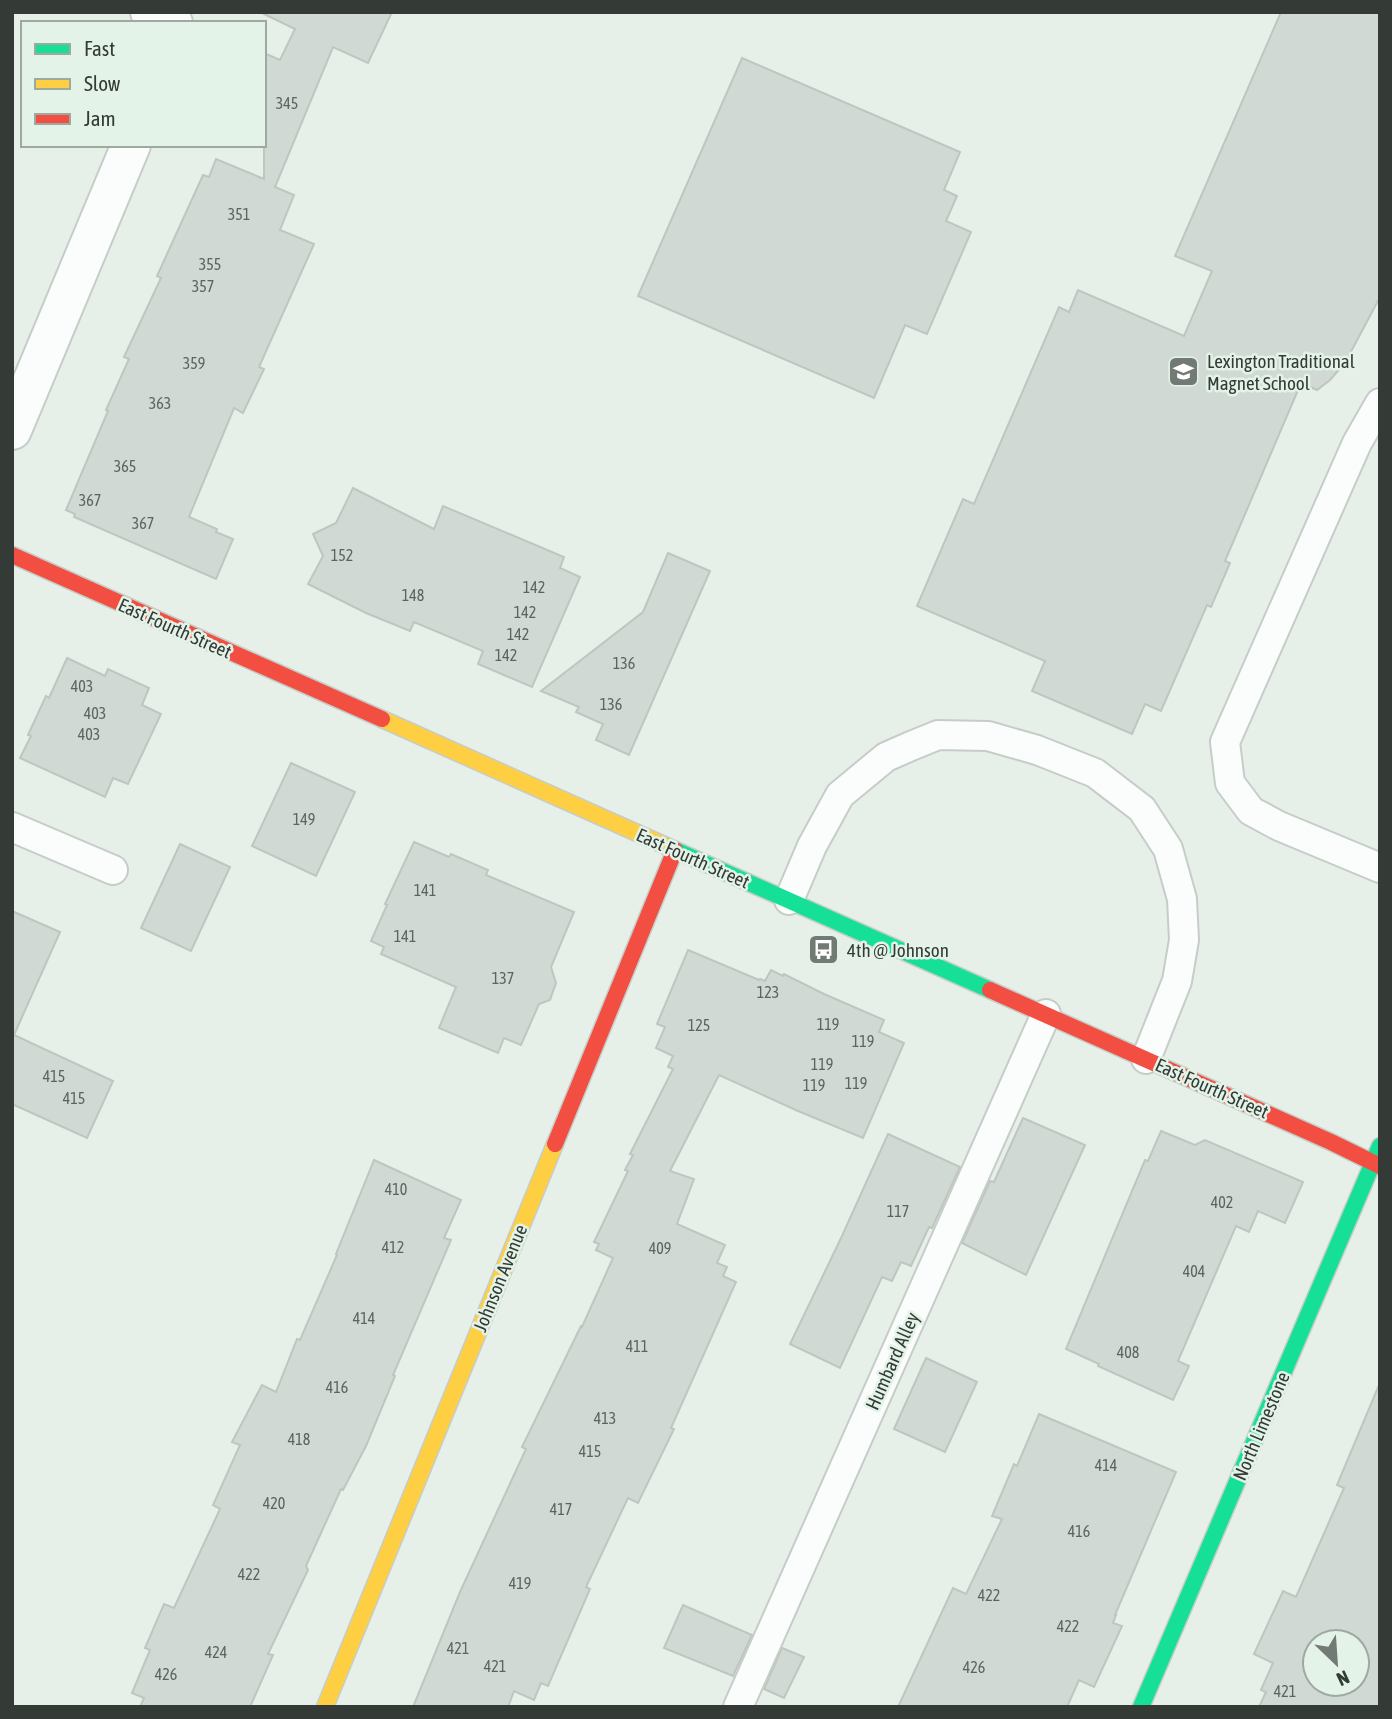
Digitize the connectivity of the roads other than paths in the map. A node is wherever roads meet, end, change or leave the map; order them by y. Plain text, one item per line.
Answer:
1 (150, 12) edge
2 (169, 21) edge
3 (130, 147) edge
4 (1380, 403) edge
5 (12, 430) edge
6 (12, 555) edge
7 (12, 827) edge
8 (675, 850) junction
9 (1380, 868) edge
10 (113, 870) dead end
11 (789, 900) junction
12 (1046, 1014) junction
13 (1146, 1059) junction
14 (1380, 1146) edge
15 (1376, 1165) edge
16 (325, 1707) edge
17 (738, 1707) edge
18 (1141, 1707) edge

1 - 2 street
3 - 5 street
4 - 9 lane
6 - 8 street, East Fourth Street
7 - 10 lane
8 - 11 street, East Fourth Street
8 - 16 street, Johnson Avenue
11 - 12 street, East Fourth Street
11 - 13 lane
12 - 13 street, East Fourth Street
12 - 17 lane, Humbard Alley
13 - 15 street, East Fourth Street
14 - 15 street, North Limestone
15 - 18 street, North Limestone

